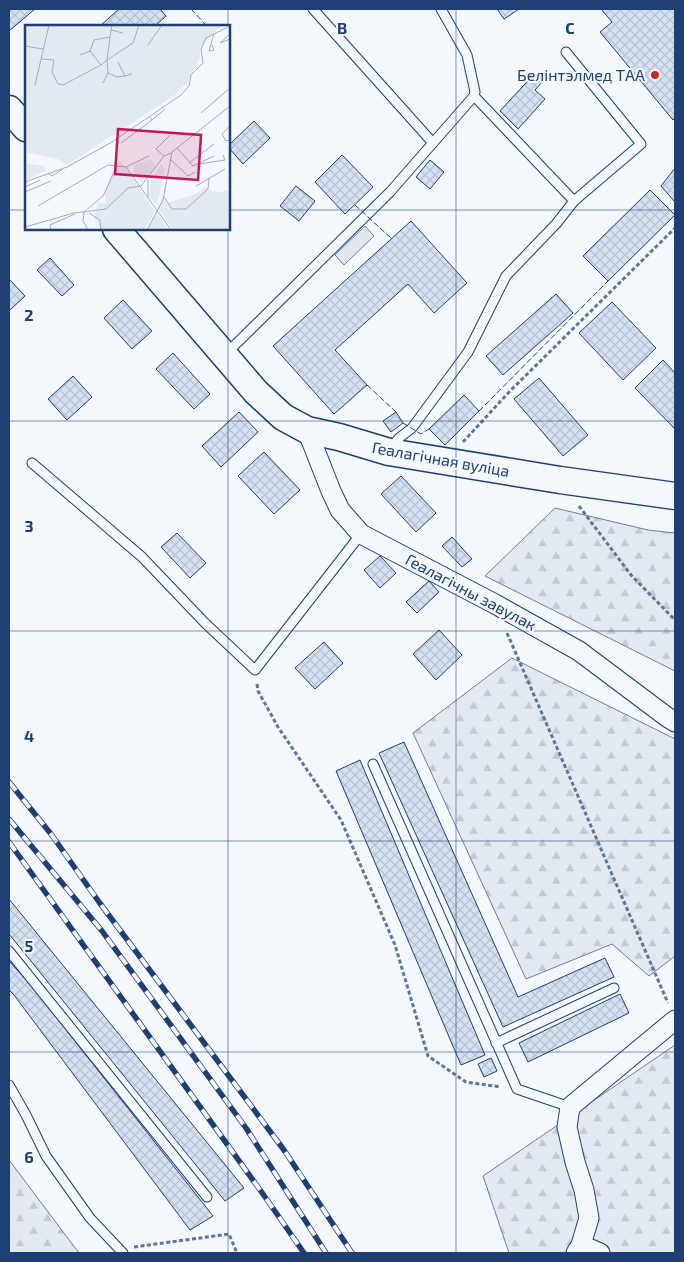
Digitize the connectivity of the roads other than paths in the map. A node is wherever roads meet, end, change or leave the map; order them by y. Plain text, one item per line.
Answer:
1 (313, 9) edge
2 (441, 9) edge
3 (566, 52) dead end
4 (474, 96) junction
5 (9, 109) edge
6 (25, 127) edge
7 (433, 142) junction
8 (574, 200) junction
9 (117, 230) edge
10 (224, 354) junction
11 (307, 430) junction
12 (389, 452) junction
13 (32, 463) dead end
14 (675, 496) edge
15 (361, 534) junction
16 (675, 722) edge
17 (373, 764) dead end
18 (9, 951) edge
19 (614, 988) dead end
20 (675, 1020) edge
21 (496, 1042) junction
22 (9, 1085) edge
23 (570, 1107) junction
24 (208, 1197) dead end
25 (579, 1249) edge
26 (121, 1251) edge
27 (600, 1253) edge

1 - 7 lane
2 - 4 lane
3 - 8 lane
4 - 7 lane
4 - 8 lane
5 - 6 street
7 - 10 lane
8 - 12 lane
9 - 10 street, Геалагічная вуліца
10 - 11 street, Геалагічная вуліца
11 - 12 street, Геалагічная вуліца
11 - 15 street, Геалагічны завулак
12 - 14 street, Геалагічная вуліца
13 - 15 lane
15 - 16 street, Геалагічны завулак
17 - 21 lane
18 - 24 lane
19 - 21 lane
20 - 23 street
21 - 23 lane
22 - 26 lane
23 - 25 street
25 - 27 street

